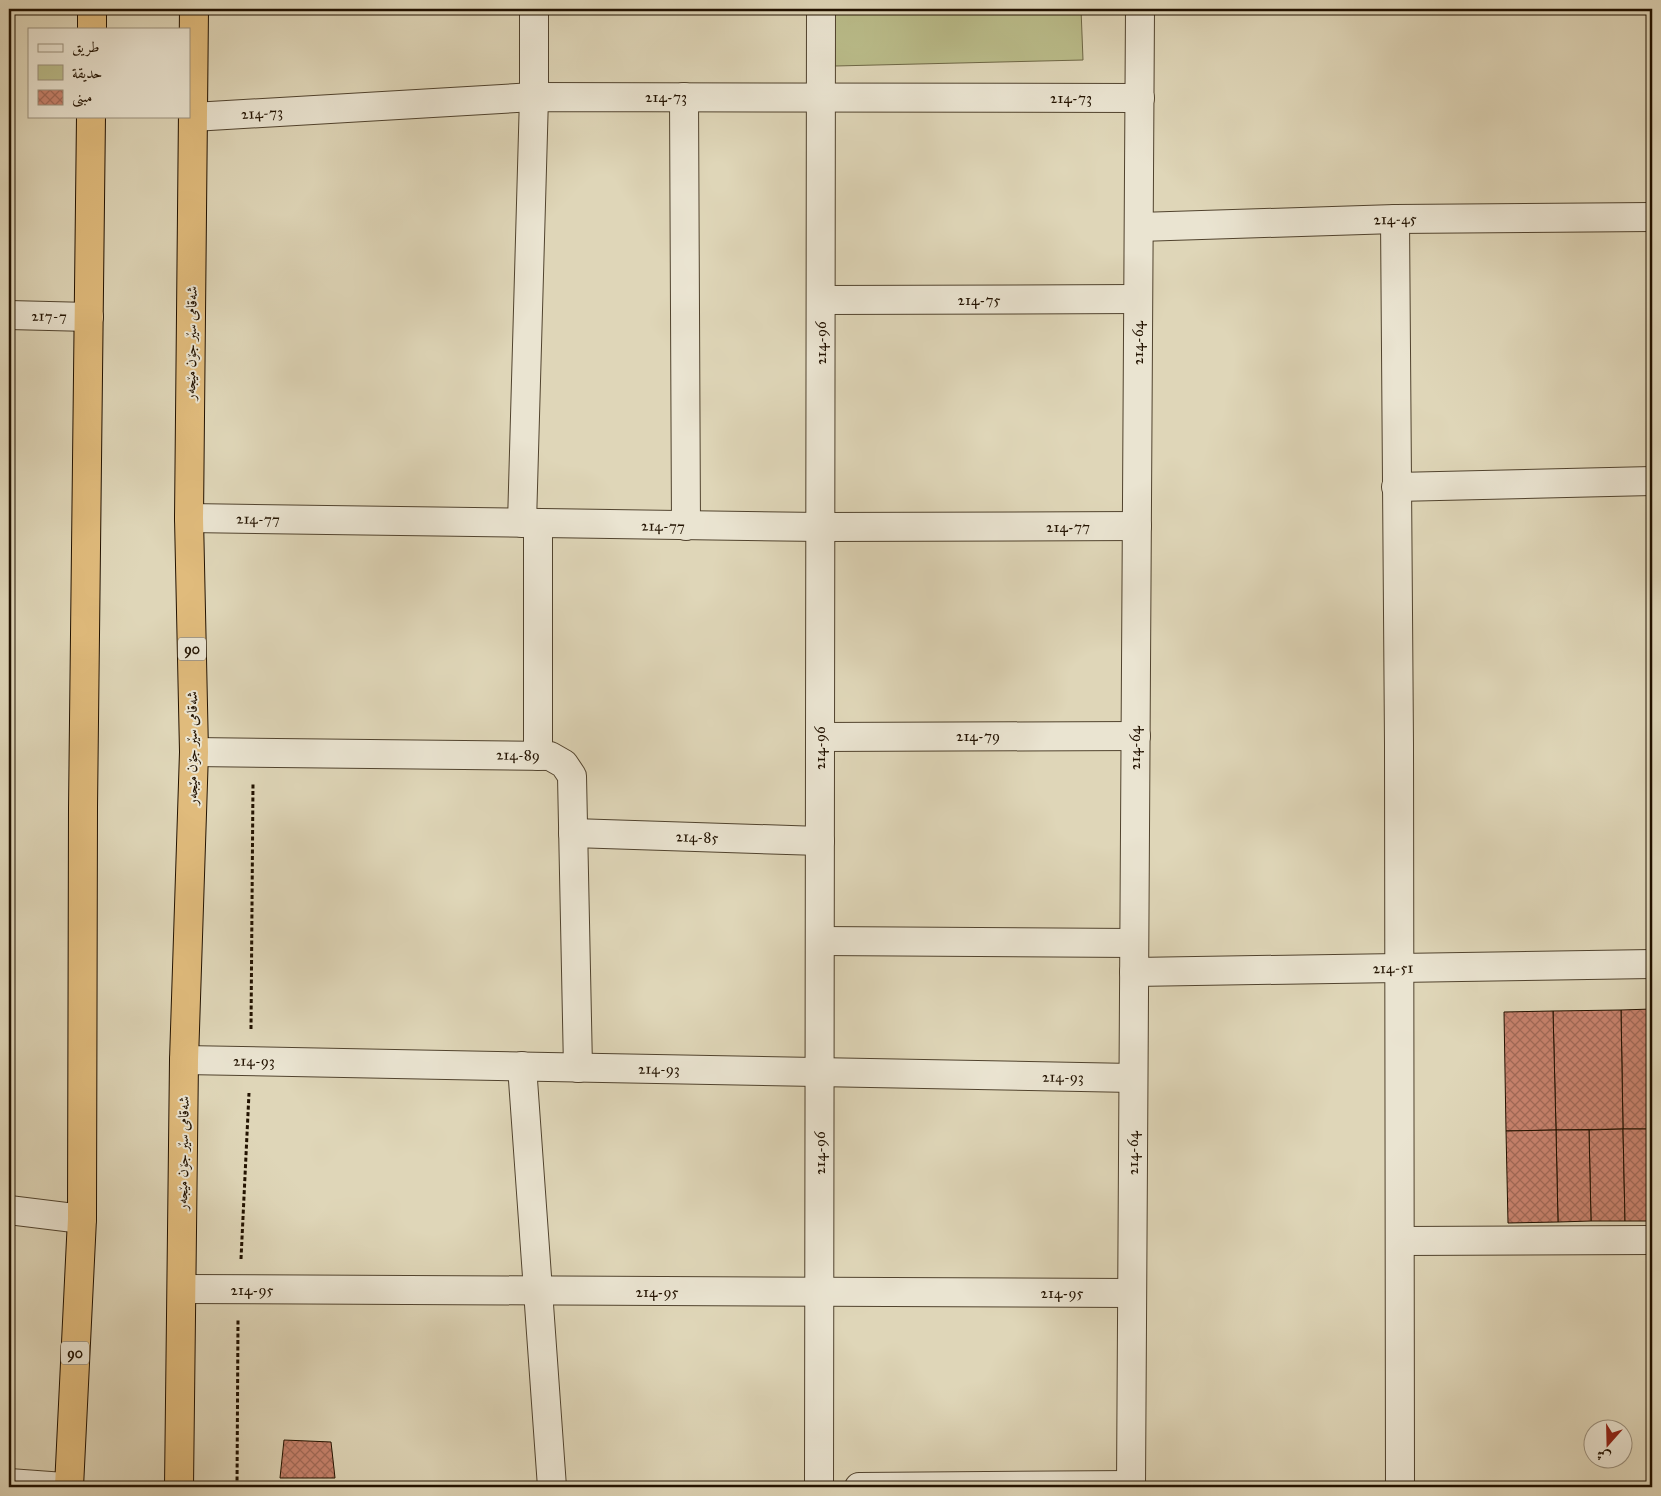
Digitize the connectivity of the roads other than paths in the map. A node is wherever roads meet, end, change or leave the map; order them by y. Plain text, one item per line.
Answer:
1 (92, 9) edge
2 (194, 9) edge
3 (534, 9) edge
4 (821, 9) edge
5 (1140, 9) edge
6 (92, 28) edge
7 (534, 96) junction
8 (684, 97) junction
9 (821, 97) junction
10 (1140, 98) junction
11 (193, 117) junction
12 (91, 118) edge
13 (1652, 217) edge
14 (1395, 219) junction
15 (1139, 227) junction
16 (1138, 299) junction
17 (821, 300) junction
18 (9, 315) edge
19 (89, 317) junction
20 (1652, 481) edge
21 (1396, 487) junction
22 (189, 518) junction
23 (530, 523) junction
24 (686, 526) junction
25 (1137, 526) junction
26 (821, 528) junction
27 (1136, 736) junction
28 (820, 737) junction
29 (194, 752) junction
30 (538, 756) junction
31 (573, 833) junction
32 (820, 841) junction
33 (820, 941) junction
34 (1134, 943) junction
35 (1652, 964) edge
36 (1399, 968) junction
37 (1134, 972) junction
38 (184, 1060) junction
39 (522, 1066) junction
40 (578, 1068) junction
41 (820, 1072) junction
42 (1133, 1078) junction
43 (9, 1210) edge
44 (82, 1219) junction
45 (1652, 1240) edge
46 (1400, 1242) junction
47 (182, 1289) junction
48 (538, 1291) junction
49 (820, 1292) junction
50 (1132, 1294) junction
51 (9, 1483) edge
52 (1131, 1486) edge
53 (64, 1487) edge
54 (69, 1487) edge
55 (179, 1487) edge
56 (552, 1487) edge
57 (820, 1487) edge
58 (858, 1487) edge
59 (1400, 1487) edge

1 - 6 highway
2 - 11 highway, شەقامی سێر جۆن مێجەر / 90
3 - 7 street
4 - 9 street, 214-96
5 - 10 street, 214-64
7 - 8 street, 214-73
7 - 11 street, 214-73
7 - 23 street
8 - 9 street, 214-73
8 - 24 street
9 - 10 street, 214-73
9 - 17 street, 214-96
10 - 15 street, 214-64
11 - 22 highway, شەقامی سێر جۆن مێجەر / 90
12 - 19 highway, 90
13 - 14 street, 214-45
14 - 15 street, 214-45
14 - 21 street
15 - 16 street, 214-64
16 - 17 street, 214-75
16 - 25 street, 214-64
17 - 26 street, 214-96
18 - 19 street, 217-7
19 - 44 highway, 90
20 - 21 street
21 - 36 street
22 - 23 street, 214-77
22 - 29 highway, شەقامی سێر جۆن مێجەر / 90
23 - 24 street, 214-77
23 - 30 street
24 - 26 street, 214-77
25 - 26 street, 214-77
25 - 27 street, 214-64
26 - 28 street, 214-96
27 - 28 street, 214-79
27 - 34 street, 214-64
28 - 32 street, 214-96
29 - 30 street, 214-89
29 - 38 highway, شەقامی سێر جۆن مێجەر / 90
30 - 31 street, 214-89
31 - 32 street, 214-85
31 - 40 street, 214-89
32 - 33 street, 214-96
33 - 34 street
33 - 41 street, 214-96
34 - 37 street, 214-64
35 - 36 street, 214-51
36 - 37 street, 214-51
36 - 46 street
37 - 42 street, 214-64
38 - 39 street, 214-93
38 - 47 highway, شەقامی سێر جۆن مێجەر / 90
39 - 40 street, 214-93
39 - 48 street
40 - 41 street, 214-93
41 - 42 street, 214-93
41 - 49 street, 214-96
42 - 50 street, 214-64
43 - 44 street
44 - 54 highway, 90
45 - 46 street
46 - 59 street
47 - 48 street, 214-95
47 - 55 highway, شەقامی سێر جۆن مێجەر / 90
48 - 49 street, 214-95
48 - 56 street
49 - 50 street, 214-95
49 - 57 street, 214-96
50 - 52 street, 214-64
51 - 53 street
52 - 58 street

